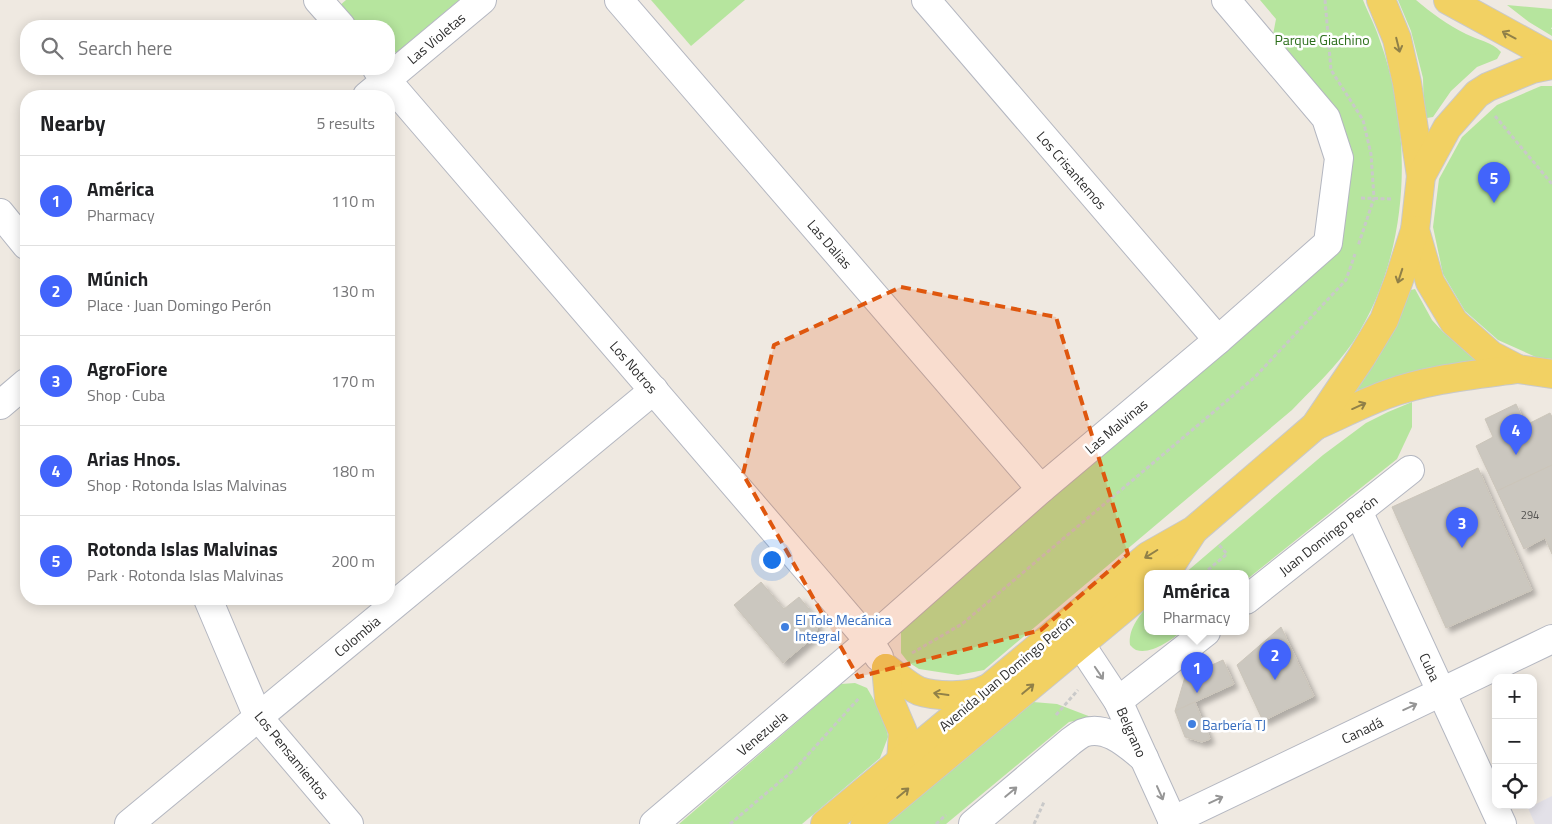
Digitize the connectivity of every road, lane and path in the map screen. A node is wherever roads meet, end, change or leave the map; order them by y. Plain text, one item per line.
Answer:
1 (318, 0) edge
2 (482, 0) edge
3 (619, 0) edge
4 (926, 0) edge
5 (1226, 0) edge
6 (1381, 0) edge
7 (1463, 3) edge
8 (336, 20) edge
9 (1552, 57) edge
10 (1552, 65) edge
11 (395, 68) edge
12 (1477, 94) junction
13 (395, 102) edge
14 (1552, 184) edge
15 (1420, 189) junction
16 (1335, 196) junction
17 (1374, 198) junction
18 (0, 213) edge
19 (1415, 230) junction
20 (20, 238) edge
21 (1218, 340) junction
22 (1518, 369) junction
23 (1552, 374) edge
24 (20, 387) edge
25 (654, 390) junction
26 (0, 404) edge
27 (1315, 426) junction
28 (1410, 470) dead end
29 (1041, 489) junction
30 (1358, 511) junction
31 (1194, 530) junction
32 (1168, 570) edge
33 (1144, 591) edge
34 (1249, 598) edge
35 (395, 604) edge
36 (211, 605) edge
37 (394, 605) edge
38 (1202, 635) edge
39 (1552, 639) edge
40 (869, 642) junction
41 (1081, 645) junction
42 (886, 668) junction
43 (1096, 669) junction
44 (988, 688) junction
45 (1442, 692) junction
46 (1118, 701) junction
47 (258, 717) junction
48 (1052, 720) dead end
49 (1144, 758) junction
50 (901, 760) junction
51 (962, 818) edge
52 (1173, 822) edge
53 (129, 824) edge
54 (349, 824) edge
55 (654, 824) edge
56 (730, 824) edge
57 (824, 824) edge
58 (865, 824) edge
59 (936, 824) edge
60 (1502, 824) edge

1 - 8 street
2 - 11 street, Las Violetas
3 - 29 street, Las Dalias
4 - 21 street, Los Crisantemos
5 - 16 street, Las Malvinas
6 -> 15 main road
9 -> 7 main road
10 - 12 main road
12 - 14 path
12 - 15 main road
13 - 25 street, Los Notros
15 - 17 path
15 - 19 main road
16 - 17 path
16 - 21 street, Las Malvinas
17 - 42 path
18 - 20 street
19 - 22 main road
19 -> 27 main road, Avenida Juan Domingo Perón
21 - 29 street, Las Malvinas
22 - 23 main road
27 -> 22 main road, Avenida Juan Domingo Perón
24 - 26 street
25 - 35 street, Colombia
25 - 40 street, Los Notros
27 - 31 main road, Avenida Juan Domingo Perón
28 - 30 street, Juan Domingo Perón
29 - 40 street, Las Malvinas
30 - 34 street, Juan Domingo Perón
30 - 45 street, Cuba
31 - 32 main road, Avenida Juan Domingo Perón
31 -> 44 main road, Avenida Juan Domingo Perón
33 - 41 main road, Avenida Juan Domingo Perón
36 - 47 street, Los Pensamientos
37 - 47 street, Colombia
38 - 46 street
39 - 45 street, Canadá
40 - 42 street, Los Notros
40 - 55 street, Venezuela
41 - 43 street, Belgrano
58 -> 41 main road, Avenida Juan Domingo Perón
44 -> 42 main road
42 - 50 main road
42 - 56 path
43 -> 46 street, Belgrano
43 - 48 path
44 - 50 main road, Avenida Juan Domingo Perón
52 -> 45 street, Canadá
45 - 60 street, Cuba
46 - 49 street, Belgrano
47 - 53 street, Colombia
47 - 54 street, Los Pensamientos
51 -> 49 street
49 -> 52 street, Belgrano
50 - 57 main road, Avenida Juan Domingo Perón
51 - 59 path

